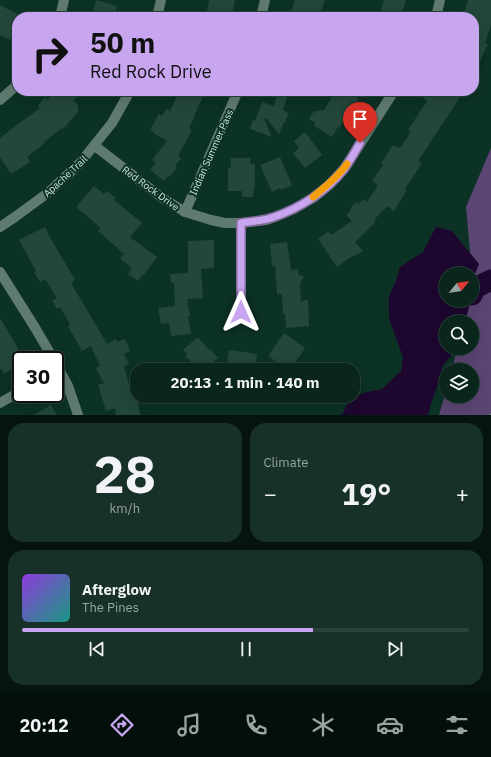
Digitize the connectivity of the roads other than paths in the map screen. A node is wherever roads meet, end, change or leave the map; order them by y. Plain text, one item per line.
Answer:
1 (64, 0) edge
2 (161, 0) edge
3 (265, 0) edge
4 (440, 0) edge
5 (61, 12) edge
6 (158, 12) edge
7 (262, 12) edge
8 (437, 12) edge
9 (12, 89) edge
10 (127, 96) edge
11 (236, 96) edge
12 (391, 96) edge
13 (0, 100) edge
14 (95, 146) junction
15 (185, 212) junction
16 (241, 223) junction
17 (0, 227) edge
18 (0, 272) edge
19 (241, 312) dead end
20 (48, 351) edge
21 (64, 379) edge
22 (12, 396) edge
23 (0, 403) edge
24 (78, 415) edge

1 - 5 street
2 - 6 street
3 - 7 street
4 - 8 street
9 - 13 street
10 - 14 street, Apache Trail
11 - 15 street, Indian Summer Pass
12 - 16 street, Red Rock Drive
14 - 15 street, Red Rock Drive
14 - 17 street, Apache Trail
15 - 16 street, Red Rock Drive
16 - 19 street
18 - 20 street
21 - 24 street
22 - 23 street

